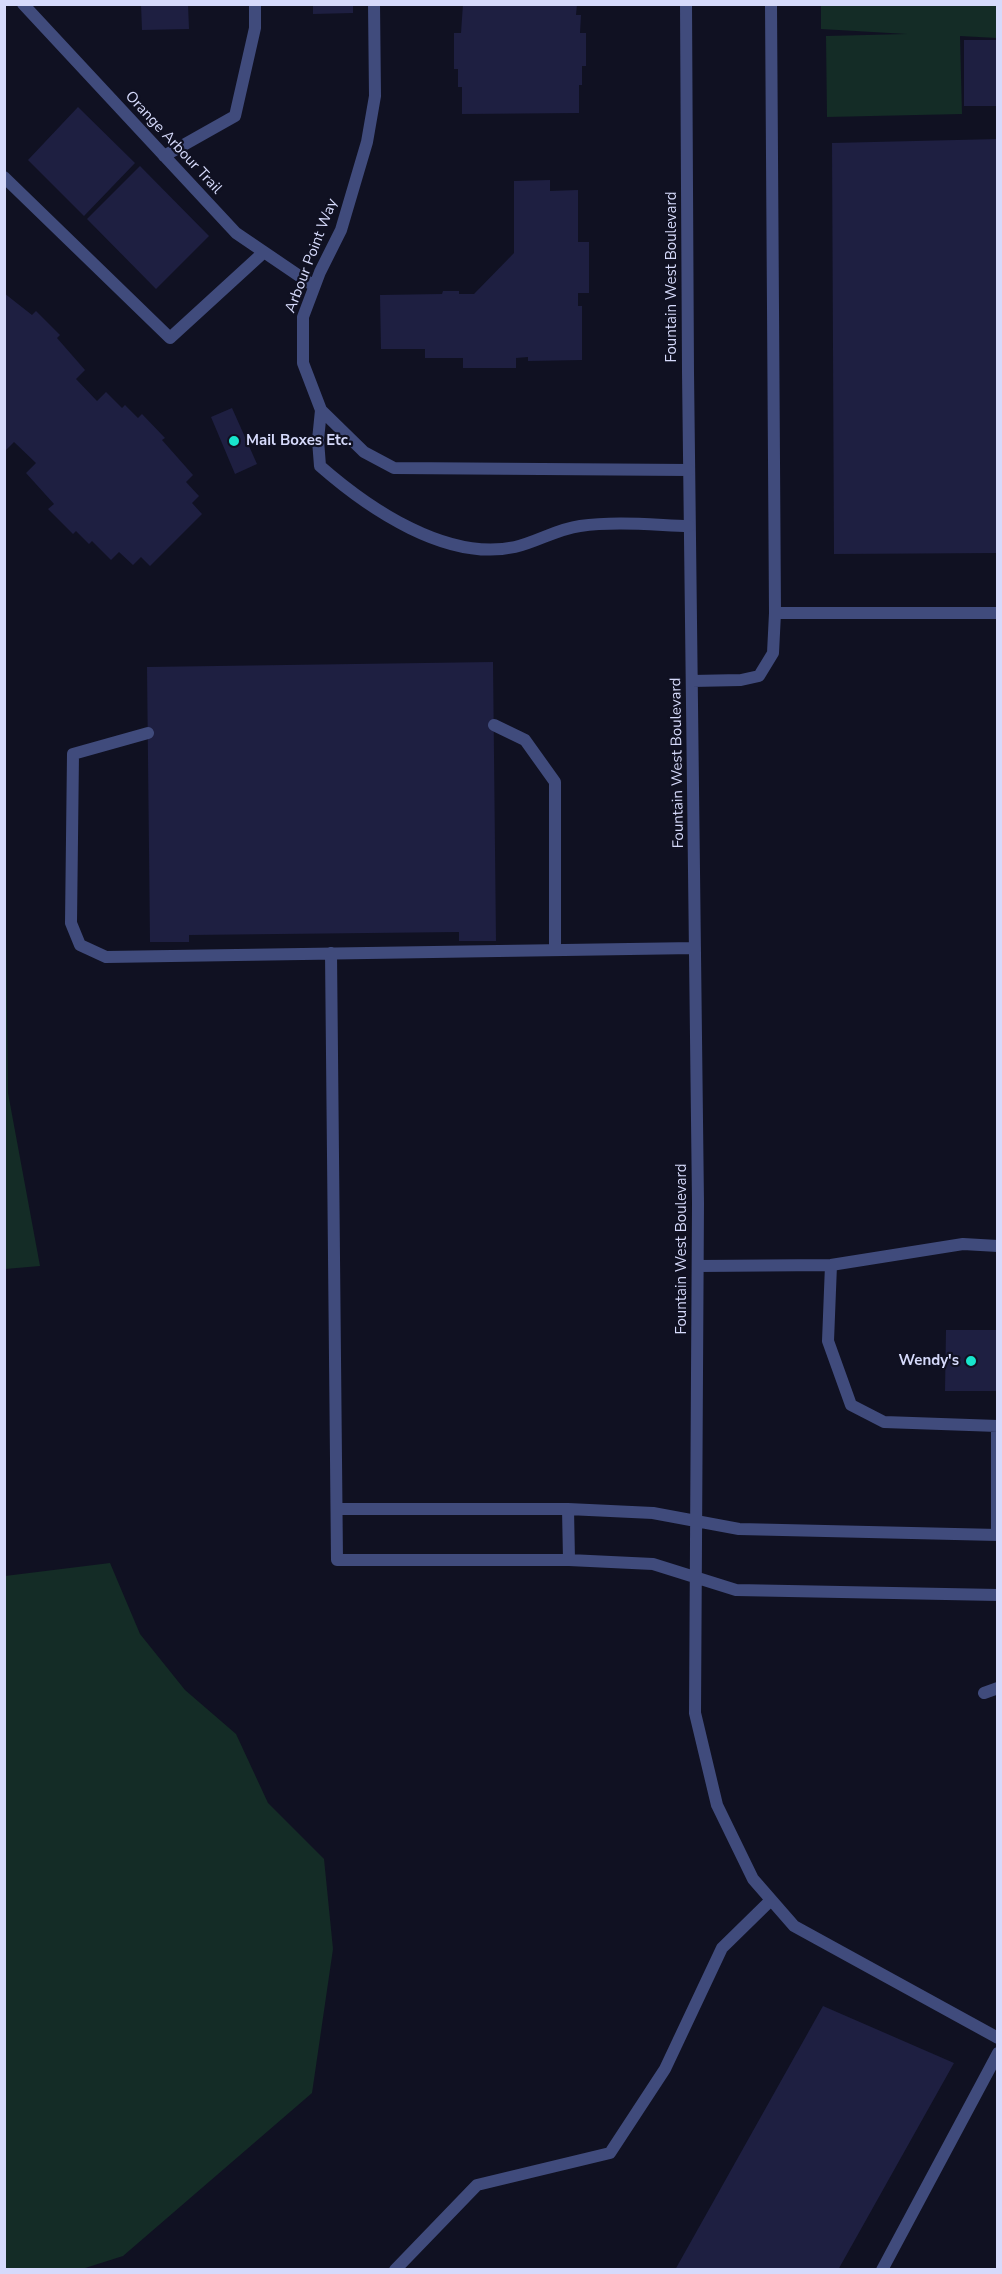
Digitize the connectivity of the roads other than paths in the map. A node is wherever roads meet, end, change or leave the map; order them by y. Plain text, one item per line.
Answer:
1 (24, 4) edge
2 (255, 4) edge
3 (374, 4) edge
4 (687, 4) edge
5 (771, 4) edge
6 (164, 156) junction
7 (4, 177) edge
8 (264, 252) junction
9 (314, 286) junction
10 (321, 410) junction
11 (689, 470) junction
12 (689, 526) junction
13 (775, 613) junction
14 (998, 613) edge
15 (692, 681) junction
16 (494, 725) dead end
17 (148, 733) dead end
18 (695, 948) junction
19 (555, 950) junction
20 (331, 953) junction
21 (998, 1246) edge
22 (831, 1265) junction
23 (698, 1266) junction
24 (997, 1426) edge
25 (337, 1509) junction
26 (568, 1509) junction
27 (696, 1522) junction
28 (997, 1535) edge
29 (569, 1560) junction
30 (696, 1580) junction
31 (998, 1595) edge
32 (998, 1688) edge
33 (984, 1693) dead end
34 (771, 1900) junction
35 (998, 2038) edge
36 (998, 2053) edge
37 (395, 2270) edge
38 (882, 2270) edge

1 - 6 street, Orange Arbour Trail
2 - 6 street
3 - 9 street, Arbour Point Way
4 - 11 street, Fountain West Boulevard
5 - 13 street
6 - 8 street, Orange Arbour Trail
7 - 8 street
8 - 9 street, Orange Arbour Trail
9 - 10 street, Arbour Point Way
10 - 11 street, Arbour Point Way
10 - 12 street, Arbour Point Way
11 - 12 street, Fountain West Boulevard
12 - 15 street, Fountain West Boulevard
13 - 14 street
13 - 15 street
15 - 18 street, Fountain West Boulevard
16 - 19 street
17 - 20 street
18 - 19 street
18 - 23 street, Fountain West Boulevard
19 - 20 street
20 - 25 street
21 - 22 street
22 - 23 street
22 - 24 street
23 - 27 street, Fountain West Boulevard
24 - 28 street
25 - 26 street
25 - 29 street
26 - 27 street
26 - 29 street
27 - 28 street
27 - 30 street, Fountain West Boulevard
29 - 30 street
30 - 31 street
30 - 34 street, Fountain West Boulevard
32 - 33 street
34 - 35 street, Fountain West Boulevard
34 - 37 street
36 - 38 street

